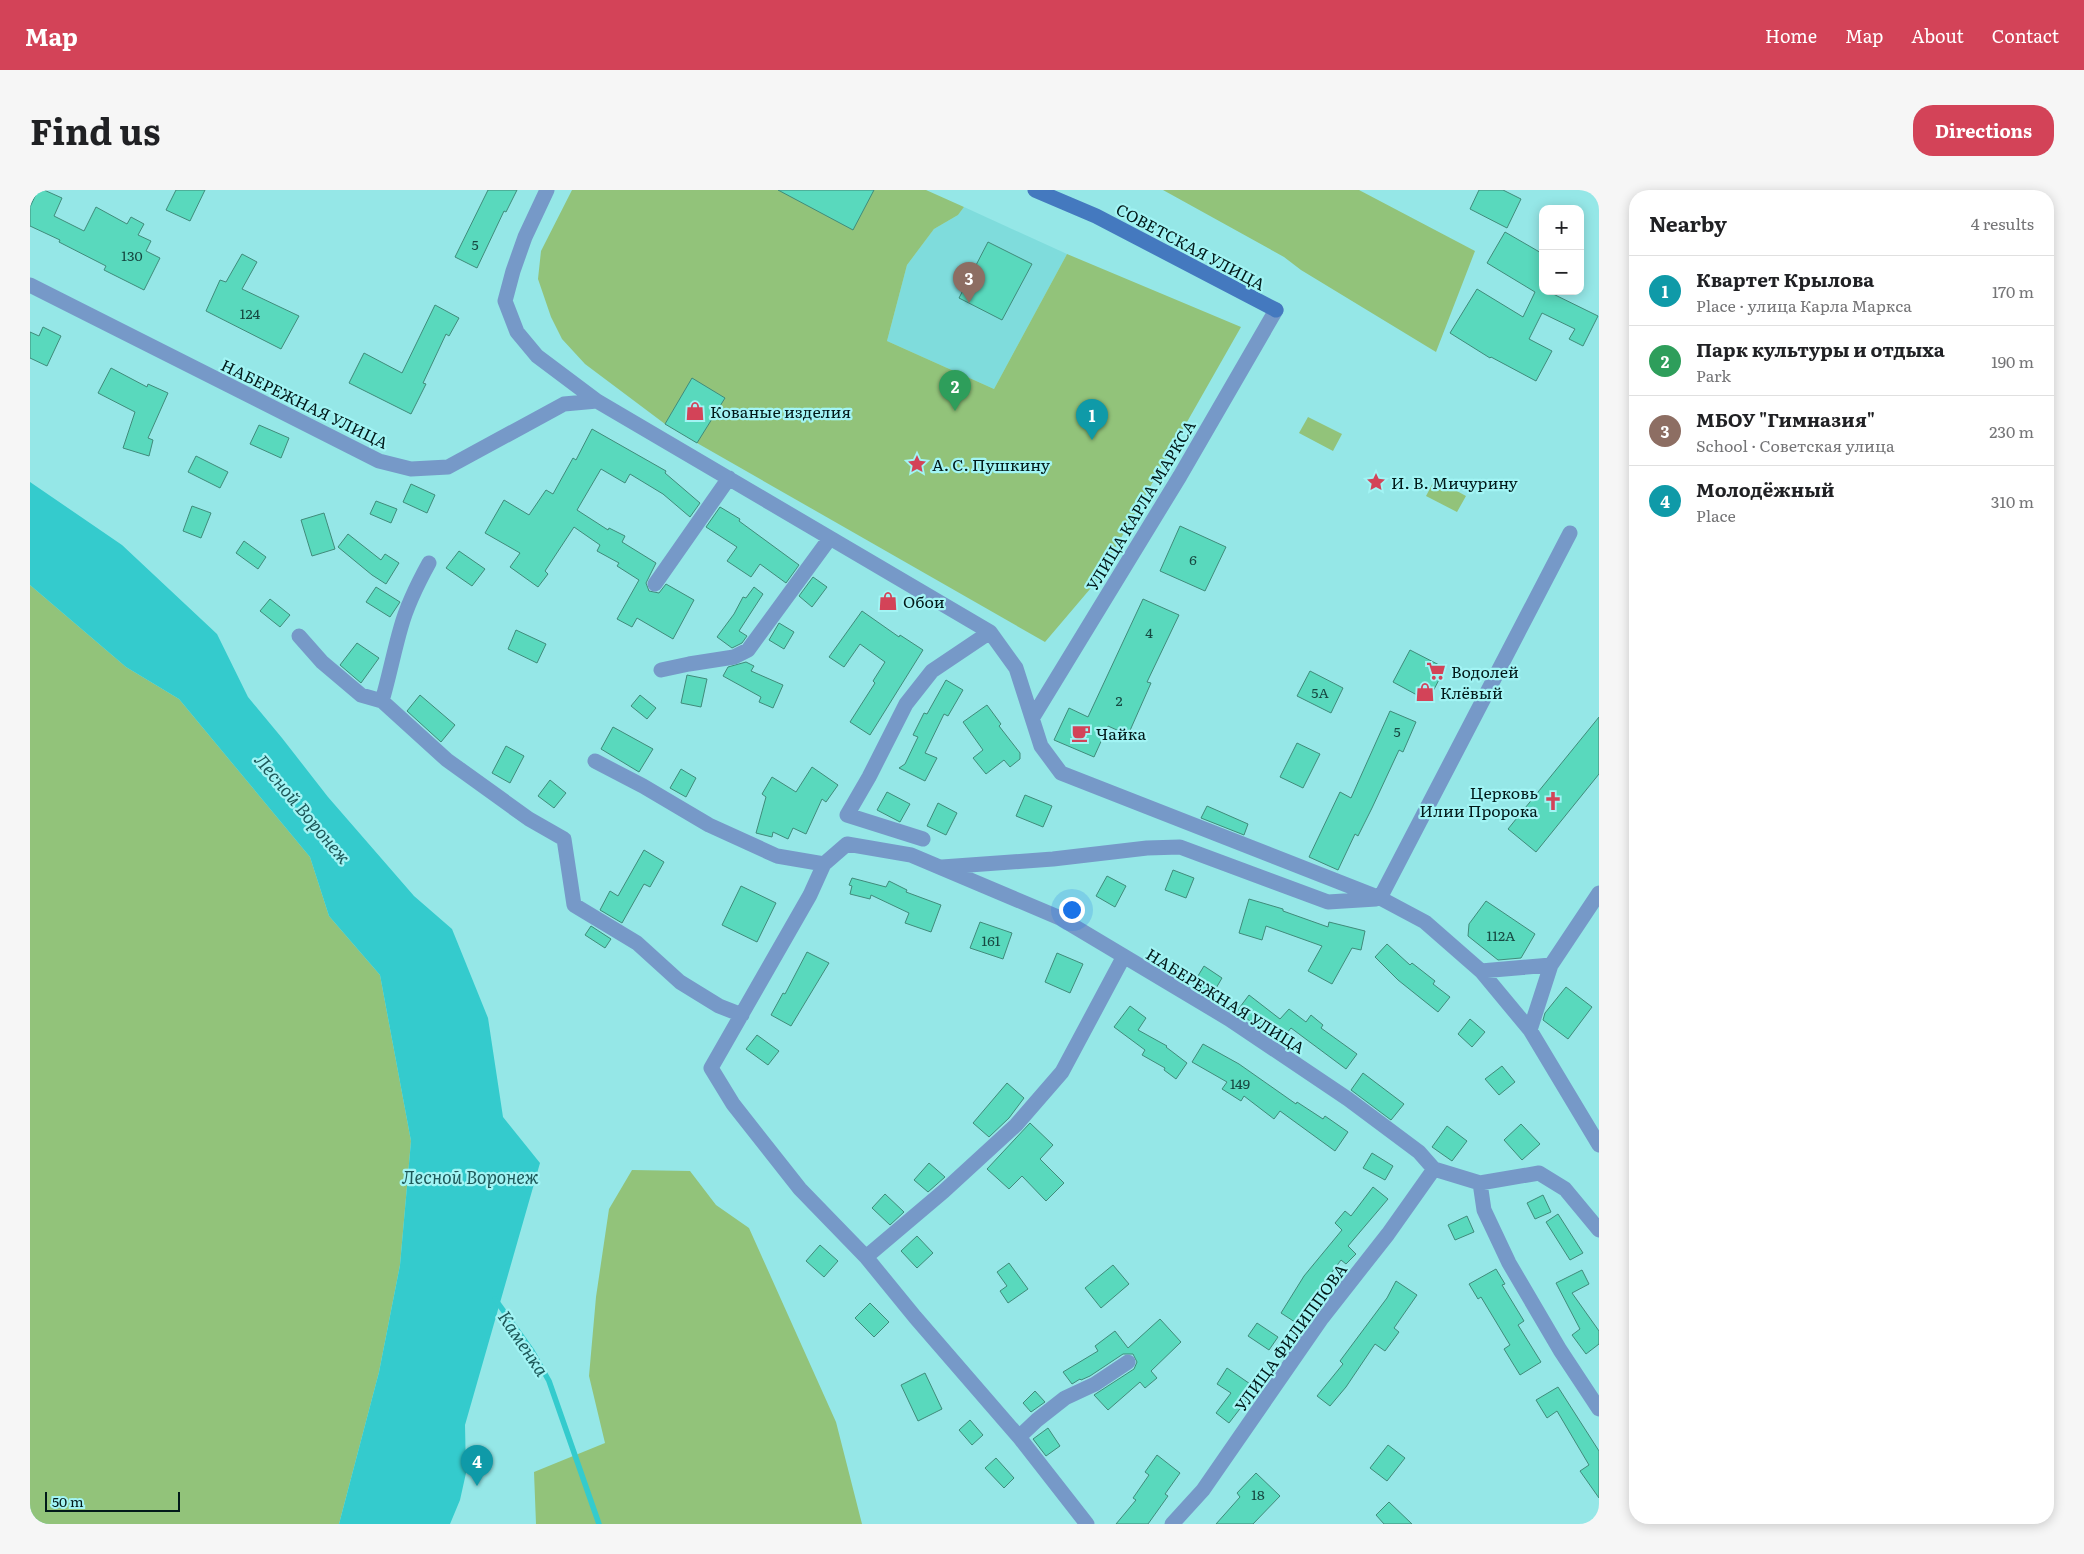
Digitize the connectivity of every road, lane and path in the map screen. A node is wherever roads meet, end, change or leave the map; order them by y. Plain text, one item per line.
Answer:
1 (547, 190) edge
2 (1035, 190) edge
3 (30, 285) edge
4 (1276, 310) joint
5 (597, 401) junction
6 (729, 478) junction
7 (1570, 533) dead end
8 (830, 538) junction
9 (429, 563) dead end
10 (655, 584) dead end
11 (990, 632) junction
12 (299, 636) dead end
13 (661, 670) dead end
14 (382, 701) junction
15 (1033, 717) junction
16 (595, 761) dead end
17 (923, 839) dead end
18 (824, 864) junction
19 (940, 867) junction
20 (1599, 893) edge
21 (1380, 898) junction
22 (1124, 956) junction
23 (1551, 965) junction
24 (1481, 972) junction
25 (742, 1015) junction
26 (1530, 1030) junction
27 (1599, 1145) edge
28 (1434, 1168) junction
29 (1480, 1183) junction
30 (1599, 1230) edge
31 (866, 1257) junction
32 (1128, 1362) dead end
33 (1599, 1409) edge
34 (1019, 1437) junction
35 (1087, 1524) edge
36 (1172, 1524) edge

1 - 5 street
2 - 4 main road, СОВЕТСКАЯ УЛИЦА
3 - 5 street, НАБЕРЕЖНАЯ УЛИЦА
4 - 15 street, УЛИЦА КАРЛА МАРКСА
5 - 6 street
6 - 8 street
6 - 10 street
7 - 21 street
8 - 11 street
8 - 13 street
9 - 14 street
11 - 15 street
11 - 17 street
12 - 14 street
14 - 25 street
15 - 21 street
16 - 18 street
18 - 19 street, НАБЕРЕЖНАЯ УЛИЦА
18 - 25 street, НАБЕРЕЖНАЯ УЛИЦА
19 - 21 street, НАБЕРЕЖНАЯ УЛИЦА
19 - 22 street, НАБЕРЕЖНАЯ УЛИЦА
20 - 23 street
21 - 24 street
22 - 28 street, НАБЕРЕЖНАЯ УЛИЦА
22 - 31 street
23 - 24 street
23 - 26 street
24 - 26 street
25 - 31 street, НАБЕРЕЖНАЯ УЛИЦА
26 - 27 street
28 - 29 street, НАБЕРЕЖНАЯ УЛИЦА
28 - 36 street, УЛИЦА ФИЛИППОВА
29 - 30 street, НАБЕРЕЖНАЯ УЛИЦА
29 - 33 street
31 - 34 street
32 - 34 street
34 - 35 street

